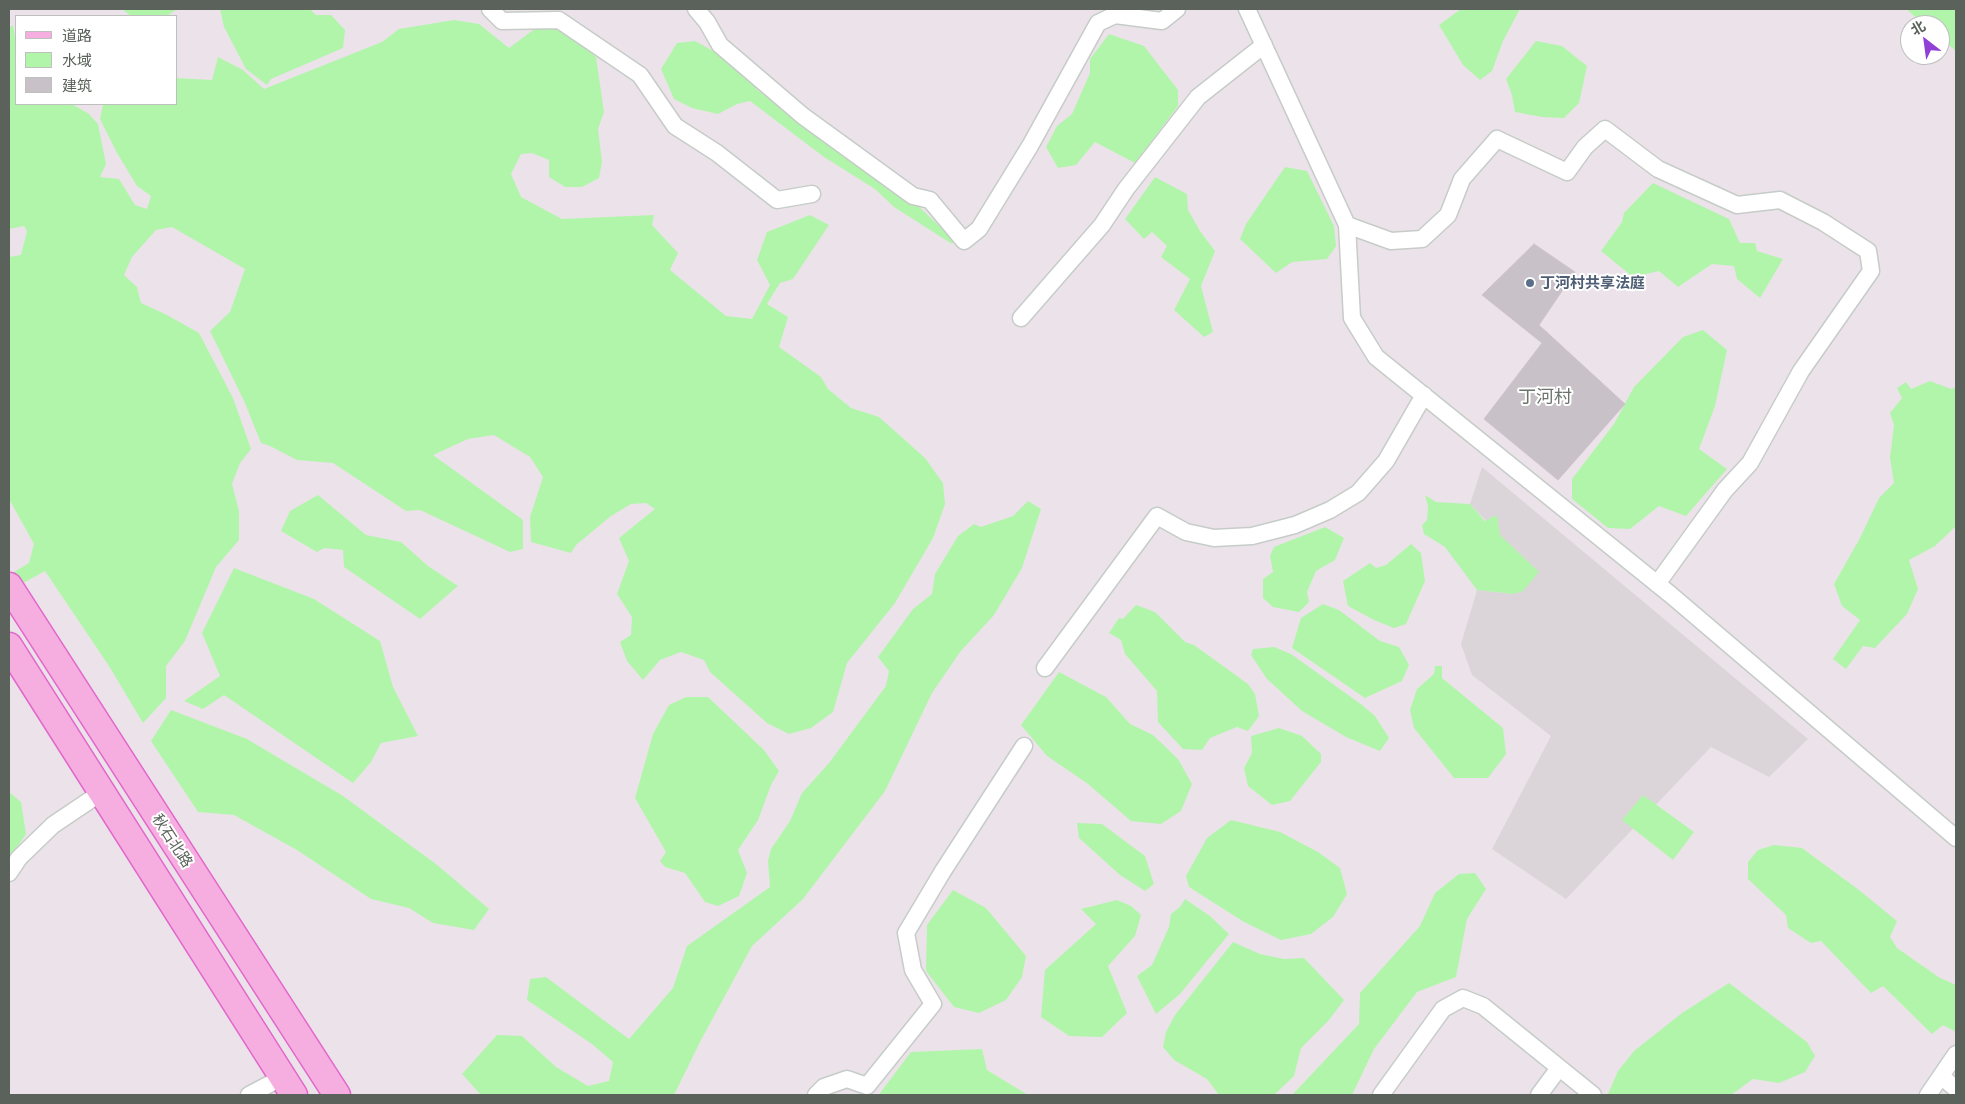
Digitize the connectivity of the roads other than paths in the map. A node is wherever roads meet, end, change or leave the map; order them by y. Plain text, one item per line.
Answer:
1 (490, 9) edge
2 (696, 9) edge
3 (1177, 9) edge
4 (1247, 9) edge
5 (1264, 45) junction
6 (812, 194) dead end
7 (1347, 225) junction
8 (1021, 318) dead end
9 (1424, 396) junction
10 (1657, 584) junction
11 (9, 586) edge
12 (9, 646) edge
13 (1046, 668) dead end
14 (1024, 746) dead end
15 (102, 792) junction
16 (1956, 838) edge
17 (9, 873) edge
18 (1956, 1054) edge
19 (1559, 1068) junction
20 (1941, 1076) junction
21 (289, 1086) edge
22 (1956, 1089) edge
23 (249, 1095) edge
24 (337, 1095) edge
25 (816, 1095) edge
26 (1381, 1095) edge
27 (1539, 1095) edge
28 (1593, 1095) edge
29 (1928, 1095) edge

1 - 6 street
2 - 3 street
4 - 5 street
5 - 7 street
5 - 8 street
7 - 9 street
7 - 10 street
9 - 10 street
9 - 13 street
10 - 16 street
11 - 24 main road, 秋石北路
12 - 15 main road
14 - 25 street
15 - 17 street
15 - 21 main road
18 - 20 street
19 - 26 street
19 - 27 street
19 - 28 street
20 - 22 street
20 - 29 street
21 - 23 street

